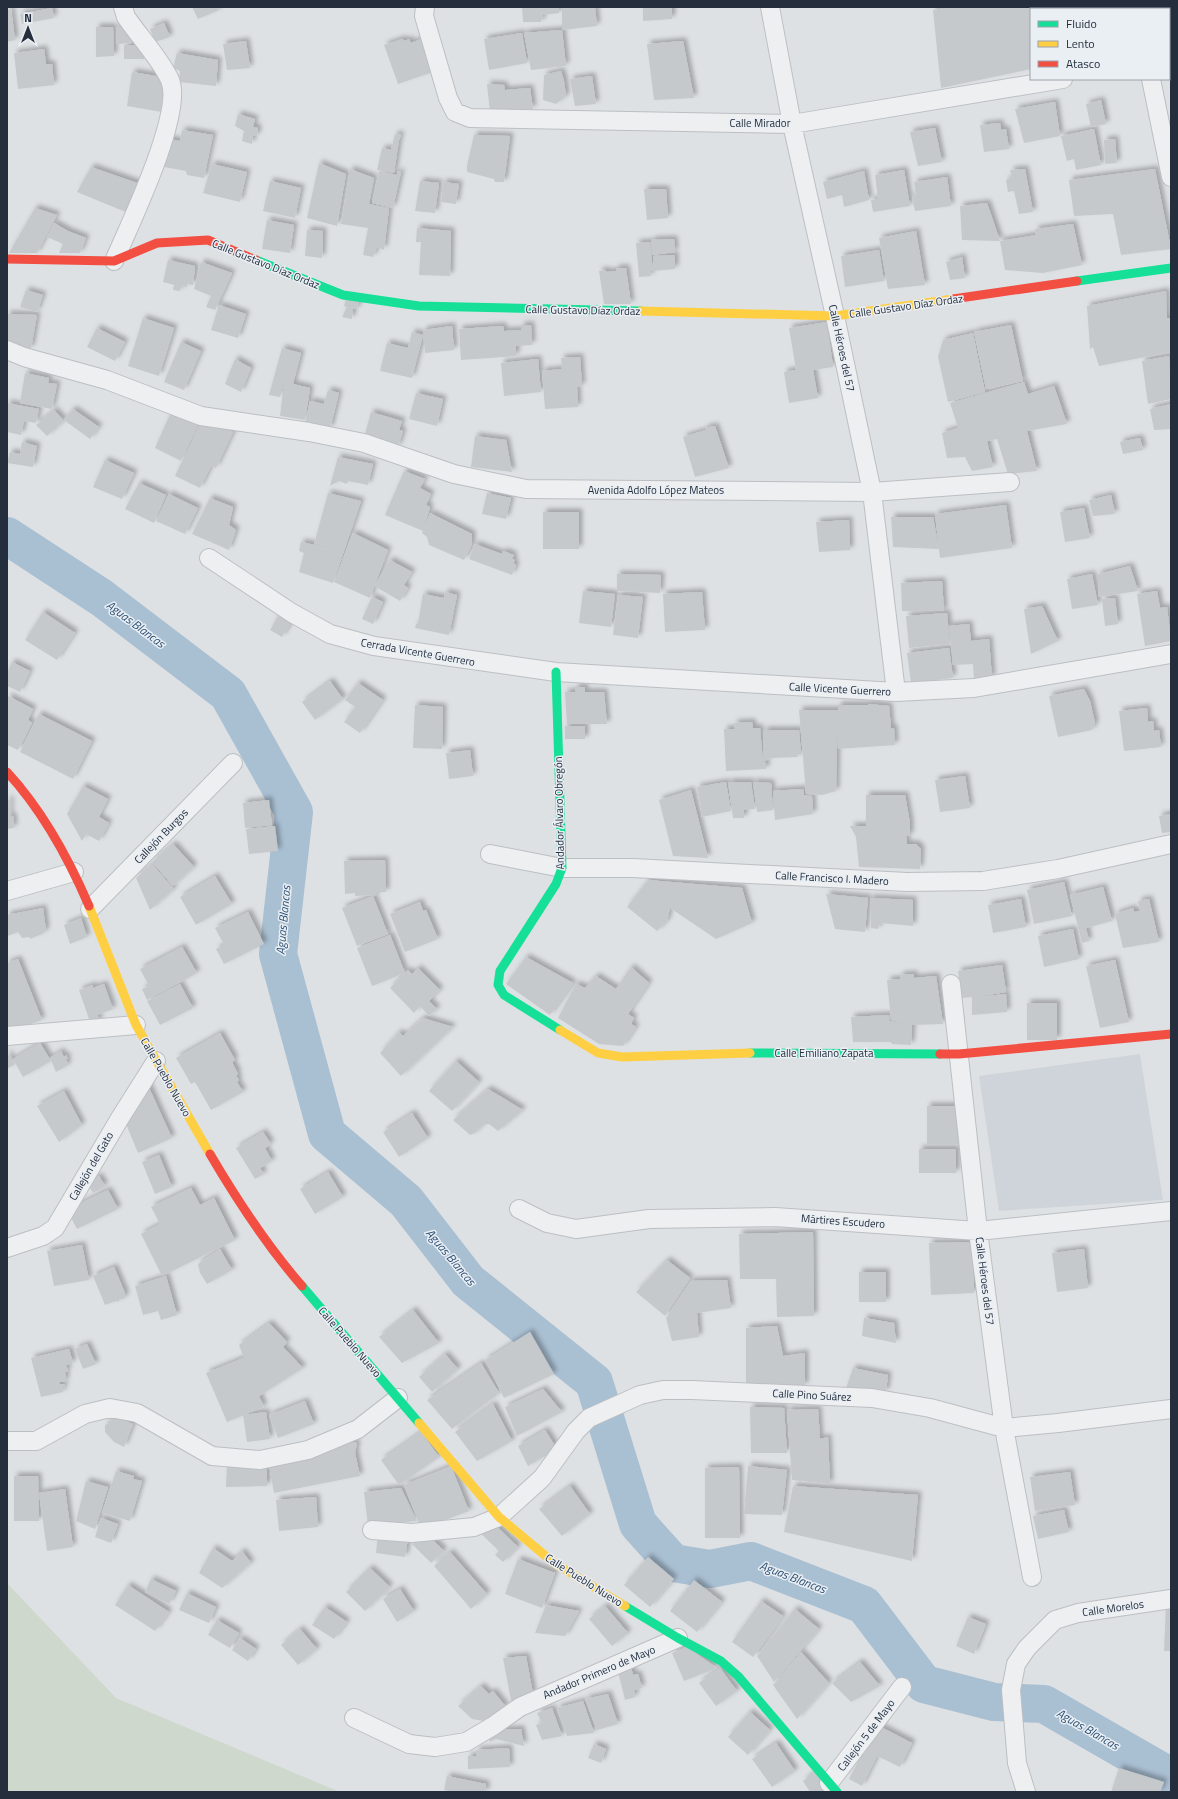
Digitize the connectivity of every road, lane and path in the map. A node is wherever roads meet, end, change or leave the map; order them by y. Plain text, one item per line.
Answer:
1 (122, 7) edge
2 (770, 7) edge
3 (423, 10) edge
4 (1057, 80) edge
5 (1151, 80) edge
6 (792, 124) junction
7 (1171, 177) edge
8 (7, 259) edge
9 (114, 261) junction
10 (1171, 268) edge
11 (835, 316) junction
12 (7, 350) edge
13 (1010, 482) dead end
14 (872, 492) junction
15 (208, 558) dead end
16 (1171, 654) edge
17 (506, 666) joint
18 (556, 672) junction
19 (896, 692) junction
20 (232, 764) dead end
21 (7, 772) edge
22 (1171, 844) edge
23 (490, 854) dead end
24 (562, 868) junction
25 (74, 872) junction
26 (7, 891) edge
27 (90, 909) junction
28 (952, 984) dead end
29 (498, 985) joint
30 (136, 1025) junction
31 (1171, 1034) edge
32 (7, 1036) edge
33 (959, 1054) junction
34 (156, 1061) junction
35 (519, 1209) dead end
36 (1171, 1211) edge
37 (978, 1231) junction
38 (7, 1248) edge
39 (398, 1398) junction
40 (1171, 1409) edge
41 (1004, 1428) junction
42 (7, 1441) edge
43 (499, 1517) junction
44 (372, 1530) dead end
45 (1032, 1577) dead end
46 (1171, 1599) edge
47 (678, 1638) junction
48 (902, 1687) dead end
49 (354, 1718) dead end
50 (833, 1788) edge
51 (1026, 1792) edge

1 - 9 street
2 - 6 street, Calle Héroes del 57
3 - 6 street, Calle Mirador
4 - 6 street, Calle Mirador
5 - 7 street
6 - 11 street, Calle Héroes del 57
8 - 9 street, Calle Gustavo Díaz Ordaz
9 - 11 street, Calle Gustavo Díaz Ordaz
10 - 11 street, Calle Gustavo Díaz Ordaz
11 - 14 street, Calle Héroes del 57
12 - 14 street, Avenida Adolfo López Mateos
13 - 14 street, Avenida Adolfo López Mateos
14 - 19 street, Calle Héroes del 57
15 - 17 street, Cerrada Vicente Guerrero
16 - 19 street, Calle Vicente Guerrero
17 - 18 street, Calle Vicente Guerrero
18 - 19 street, Calle Vicente Guerrero
18 - 24 street, Andador Álvaro Obregón
20 - 27 street, Callejón Burgos
21 - 25 street, Calle Pueblo Nuevo
22 - 24 street, Calle Francisco I. Madero
23 - 24 street, Calle Francisco I. Madero
24 - 29 street, Andador Álvaro Obregón
25 - 26 street
25 - 27 street, Calle Pueblo Nuevo
27 - 30 street, Calle Pueblo Nuevo
28 - 33 street, Calle Héroes del 57
29 - 33 street, Calle Emiliano Zapata
30 - 32 street
30 - 34 street, Calle Pueblo Nuevo
31 - 33 street, Calle Emiliano Zapata
33 - 37 street, Calle Héroes del 57
34 - 38 street, Callejón del Gato
34 - 39 street, Calle Pueblo Nuevo
35 - 37 street, Mártires Escudero
36 - 37 street, Mártires Escudero
37 - 41 street, Calle Héroes del 57
39 - 42 street
39 - 43 street, Calle Pueblo Nuevo
40 - 41 street, Calle Pino Suárez
41 - 43 street, Calle Pino Suárez
41 - 45 street, Calle Héroes del 57
43 - 44 street
43 - 47 street, Calle Pueblo Nuevo
46 - 51 street, Calle Morelos
47 - 49 street, Andador Primero de Mayo
47 - 50 street, Calle Pueblo Nuevo
48 - 50 street, Callejón 5 de Mayo

